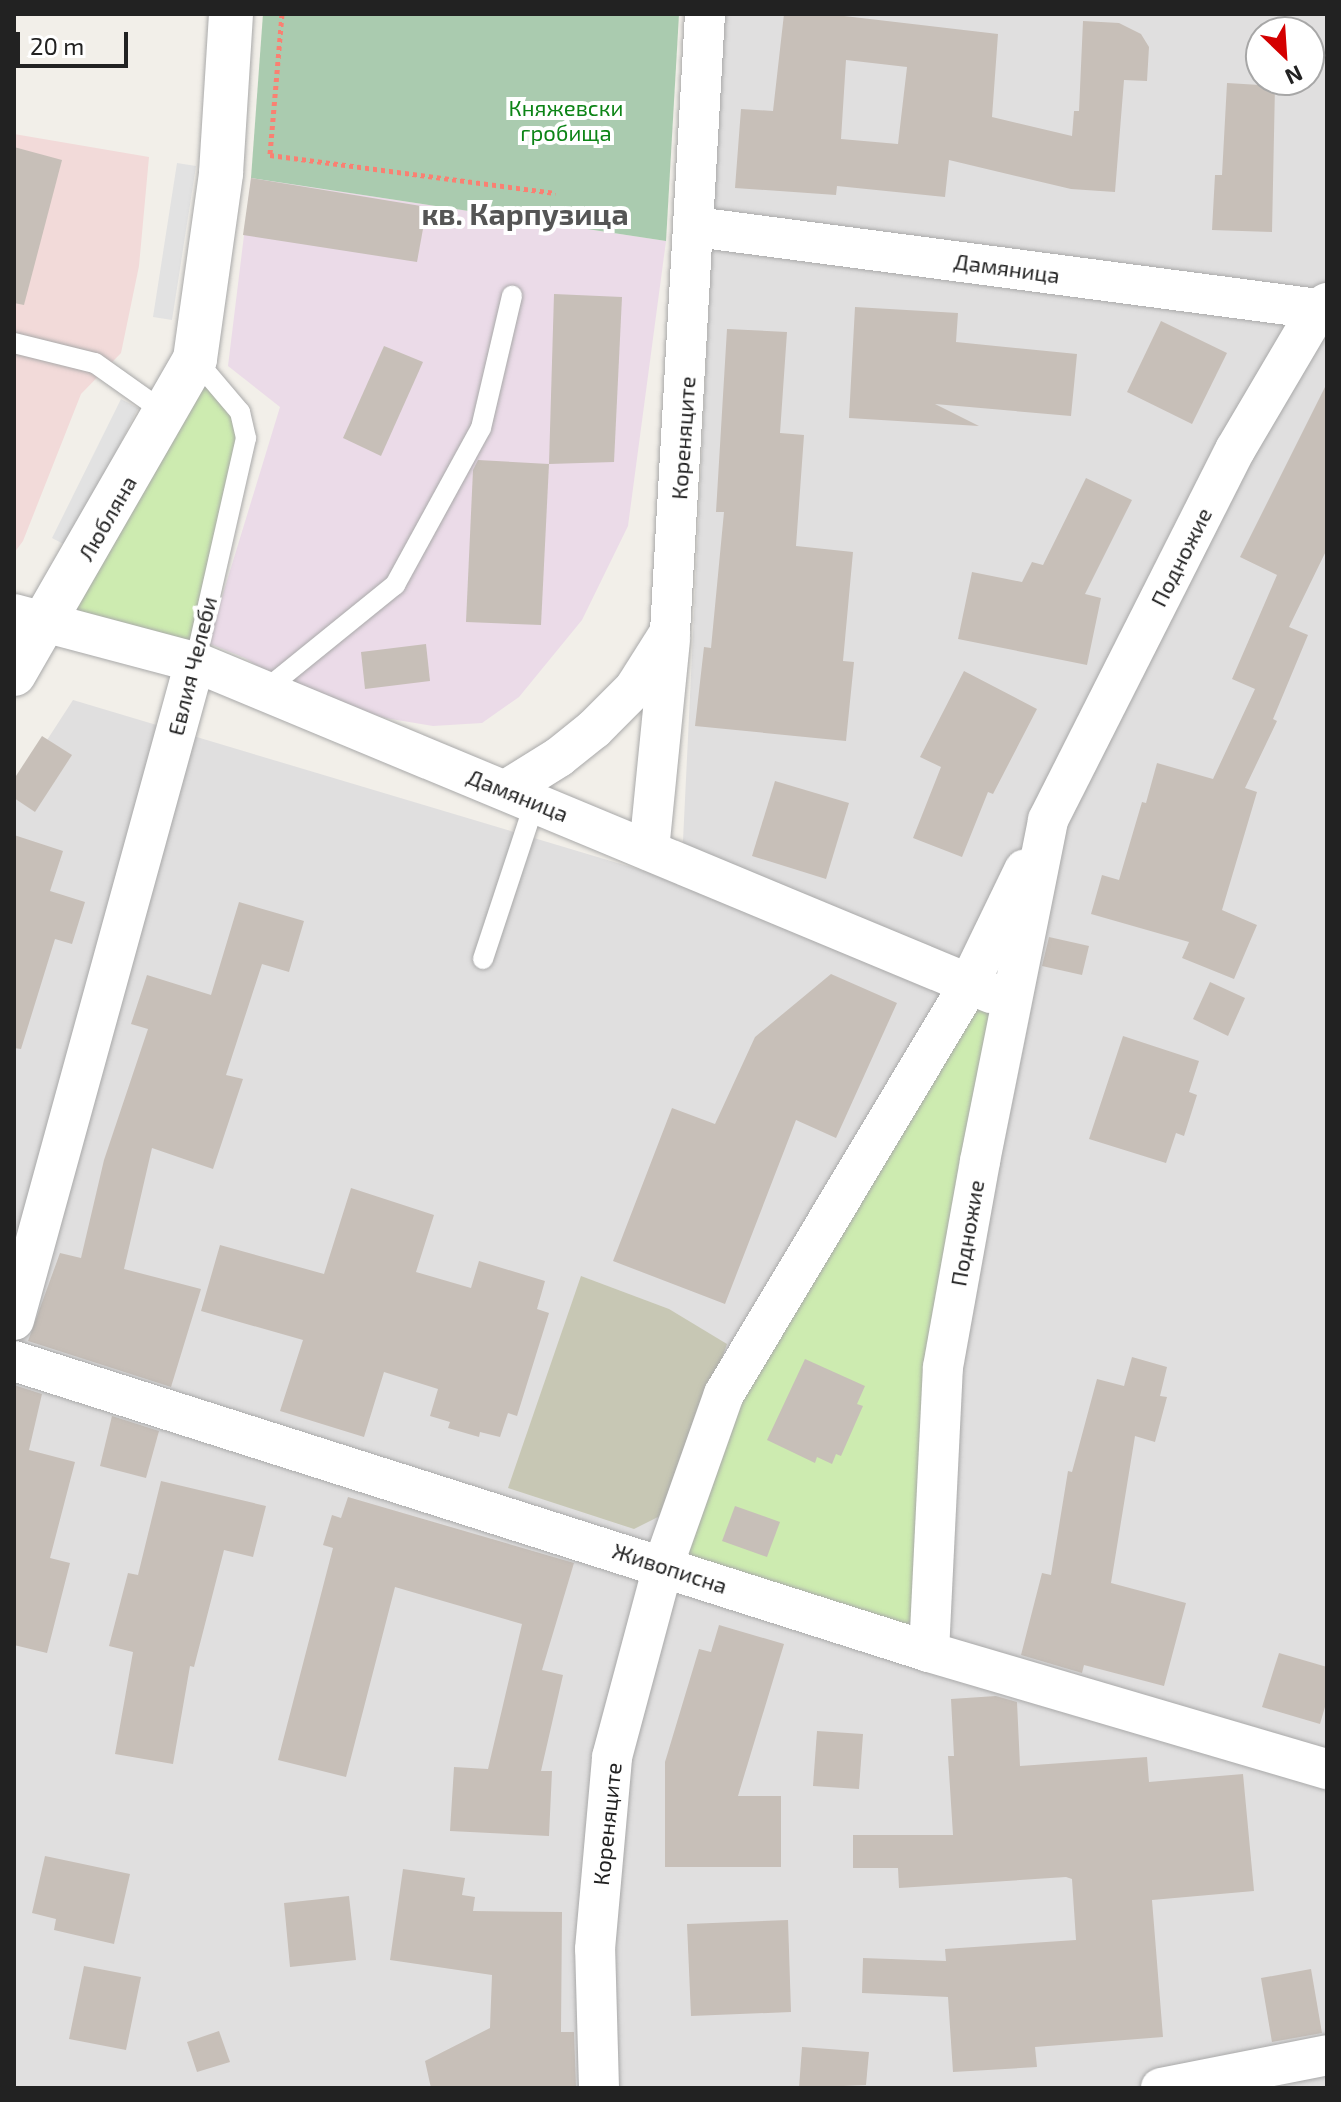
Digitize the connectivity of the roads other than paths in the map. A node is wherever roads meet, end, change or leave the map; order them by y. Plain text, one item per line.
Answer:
1 (231, 14) edge
2 (705, 14) edge
3 (696, 227) junction
4 (512, 296) dead end
5 (1322, 306) edge
6 (14, 343) edge
7 (195, 359) junction
8 (167, 414) junction
9 (30, 618) edge
10 (670, 632) junction
11 (195, 662) junction
12 (14, 674) edge
13 (264, 691) junction
14 (521, 796) junction
15 (1048, 820) junction
16 (649, 850) junction
17 (483, 959) dead end
18 (969, 984) junction
19 (1013, 1002) junction
20 (14, 1320) edge
21 (14, 1361) edge
22 (663, 1566) junction
23 (929, 1652) junction
24 (1327, 1769) edge
25 (1327, 2055) edge
26 (599, 2088) edge
27 (1161, 2088) edge

1 - 7 street
2 - 3 street, Кореняците
3 - 5 street, Дамяница
3 - 10 street, Кореняците
4 - 13 lane
5 - 15 street, Подножие
6 - 8 lane
7 - 8 street, Любляна
7 - 11 lane, Евлия Челеби
8 - 9 street, Любляна
9 - 11 street, Дамяница
9 - 12 street, Любляна
10 - 14 street, Кореняците
10 - 16 street
11 - 13 street, Дамяница
11 - 20 street, Евлия Челеби
13 - 14 street, Дамяница
14 - 16 street, Дамяница
14 - 17 lane
15 - 18 street, Подножие
15 - 19 street, Подножие
16 - 18 street, Дамяница
18 - 19 street, Дамяница
18 - 22 street, Подножие
19 - 23 street, Подножие
21 - 22 street, Живописна
22 - 23 street, Живописна
22 - 26 street, Кореняците
23 - 24 street, Живописна
25 - 27 street

